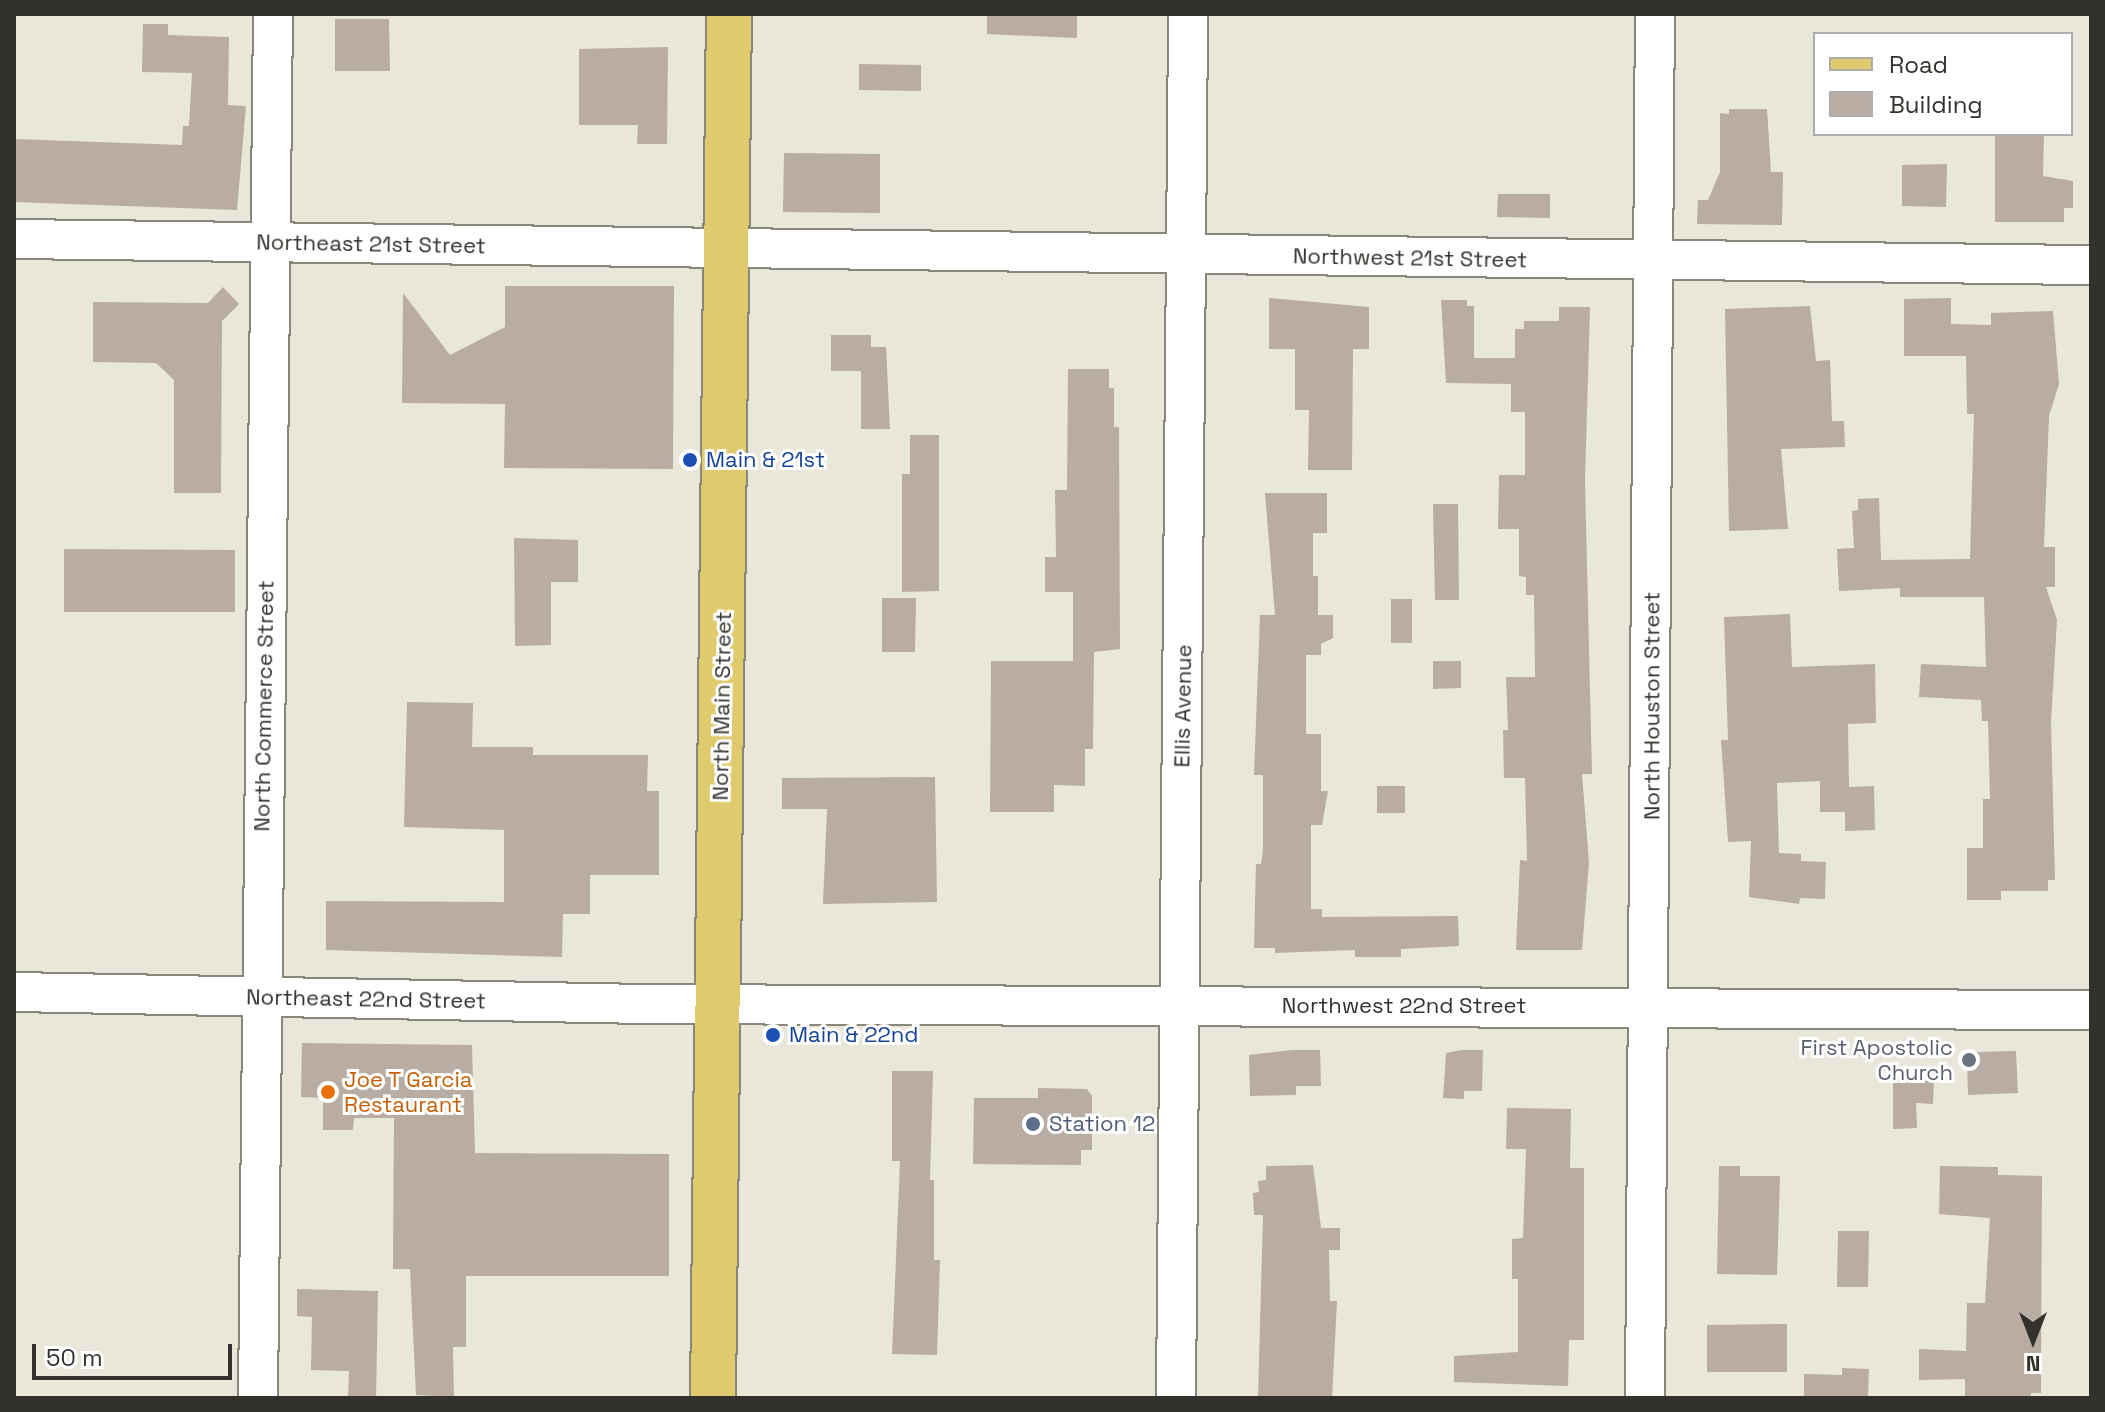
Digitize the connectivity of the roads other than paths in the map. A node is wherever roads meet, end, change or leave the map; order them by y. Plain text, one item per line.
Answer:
1 (273, 14) edge
2 (729, 14) edge
3 (1188, 14) edge
4 (1655, 14) edge
5 (14, 239) edge
6 (271, 243) junction
7 (729, 248) junction
8 (1187, 255) junction
9 (1653, 262) junction
10 (2091, 265) edge
11 (14, 992) edge
12 (260, 997) junction
13 (717, 1002) junction
14 (1180, 1005) junction
15 (1650, 1007) junction
16 (2091, 1010) edge
17 (258, 1398) edge
18 (713, 1398) edge
19 (1176, 1398) edge
20 (1645, 1398) edge

1 - 6 street, North Commerce Street
2 - 7 main road, North Main Street
3 - 8 street, Ellis Avenue
4 - 9 street, North Houston Street
5 - 6 street, Northeast 21st Street
6 - 7 street, Northeast 21st Street
6 - 12 street, North Commerce Street
7 - 8 street, Northwest 21st Street
7 - 13 main road, North Main Street
8 - 9 street, Northwest 21st Street
8 - 14 street, Ellis Avenue
9 - 10 street, Northwest 21st Street
9 - 15 street, North Houston Street
11 - 12 street, Northeast 22nd Street
12 - 13 street, Northeast 22nd Street
12 - 17 street, North Commerce Street
13 - 14 street, Northwest 22nd Street
13 - 18 main road, North Main Street
14 - 15 street, Northwest 22nd Street
14 - 19 street, Ellis Avenue
15 - 16 street, Northwest 22nd Street
15 - 20 street, North Houston Street

